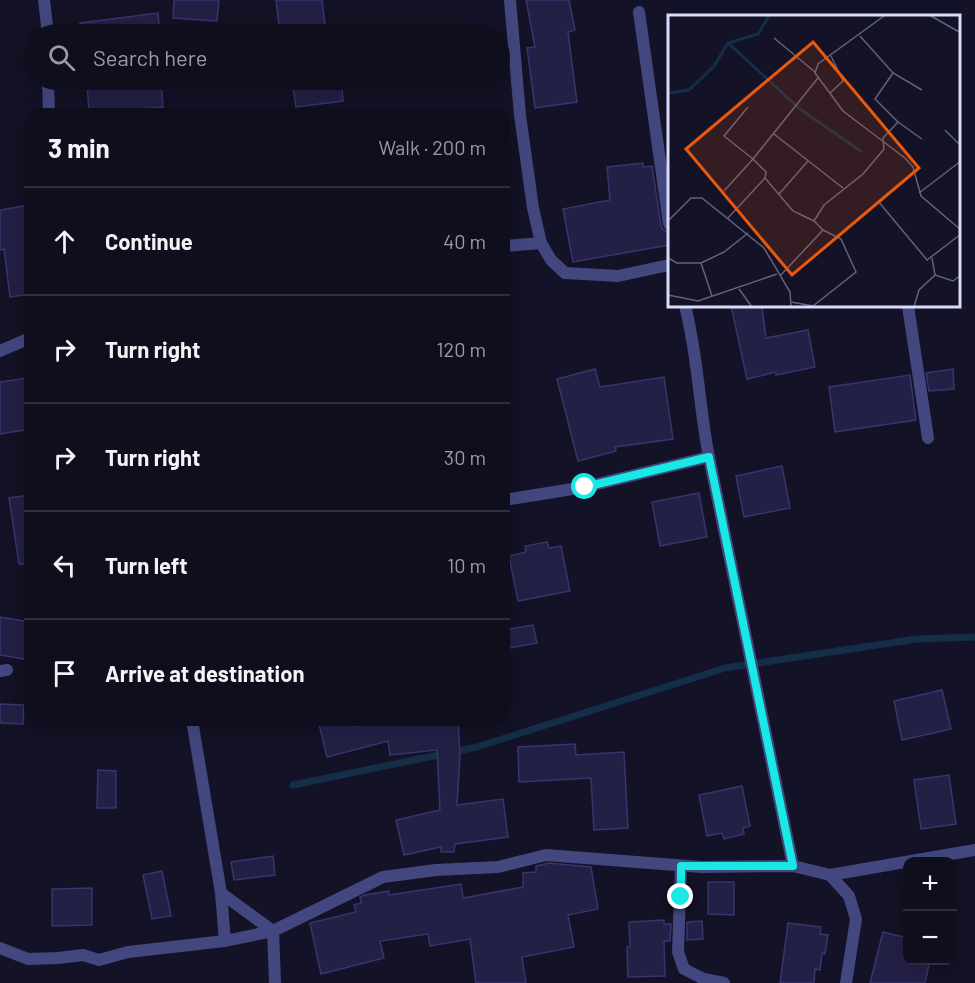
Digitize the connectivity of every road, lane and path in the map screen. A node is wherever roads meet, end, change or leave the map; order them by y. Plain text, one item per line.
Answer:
1 (44, 0) edge
2 (510, 0) edge
3 (639, 12) dead end
4 (47, 24) edge
5 (48, 90) edge
6 (49, 108) edge
7 (668, 217) edge
8 (541, 243) junction
9 (510, 246) edge
10 (668, 265) edge
11 (686, 308) edge
12 (908, 308) edge
13 (24, 341) edge
14 (0, 351) edge
15 (928, 438) dead end
16 (709, 457) junction
17 (510, 499) edge
18 (193, 726) edge
19 (975, 850) edge
20 (681, 866) junction
21 (793, 866) junction
22 (830, 875) junction
23 (221, 893) junction
24 (273, 931) junction
25 (225, 941) junction
26 (0, 948) edge
27 (275, 983) edge
28 (723, 983) edge
29 (846, 983) edge

1 - 4 street
2 - 8 street
3 - 7 street
5 - 6 street
8 - 9 street
8 - 10 street
11 - 16 street
12 - 15 street
13 - 14 street
16 - 17 street
16 - 21 street
18 - 23 street
19 - 22 street
20 - 21 street
20 - 24 street
20 - 28 street
21 - 22 street
22 - 29 street
23 - 24 street
23 - 25 street
24 - 25 street
24 - 27 street
25 - 26 street

